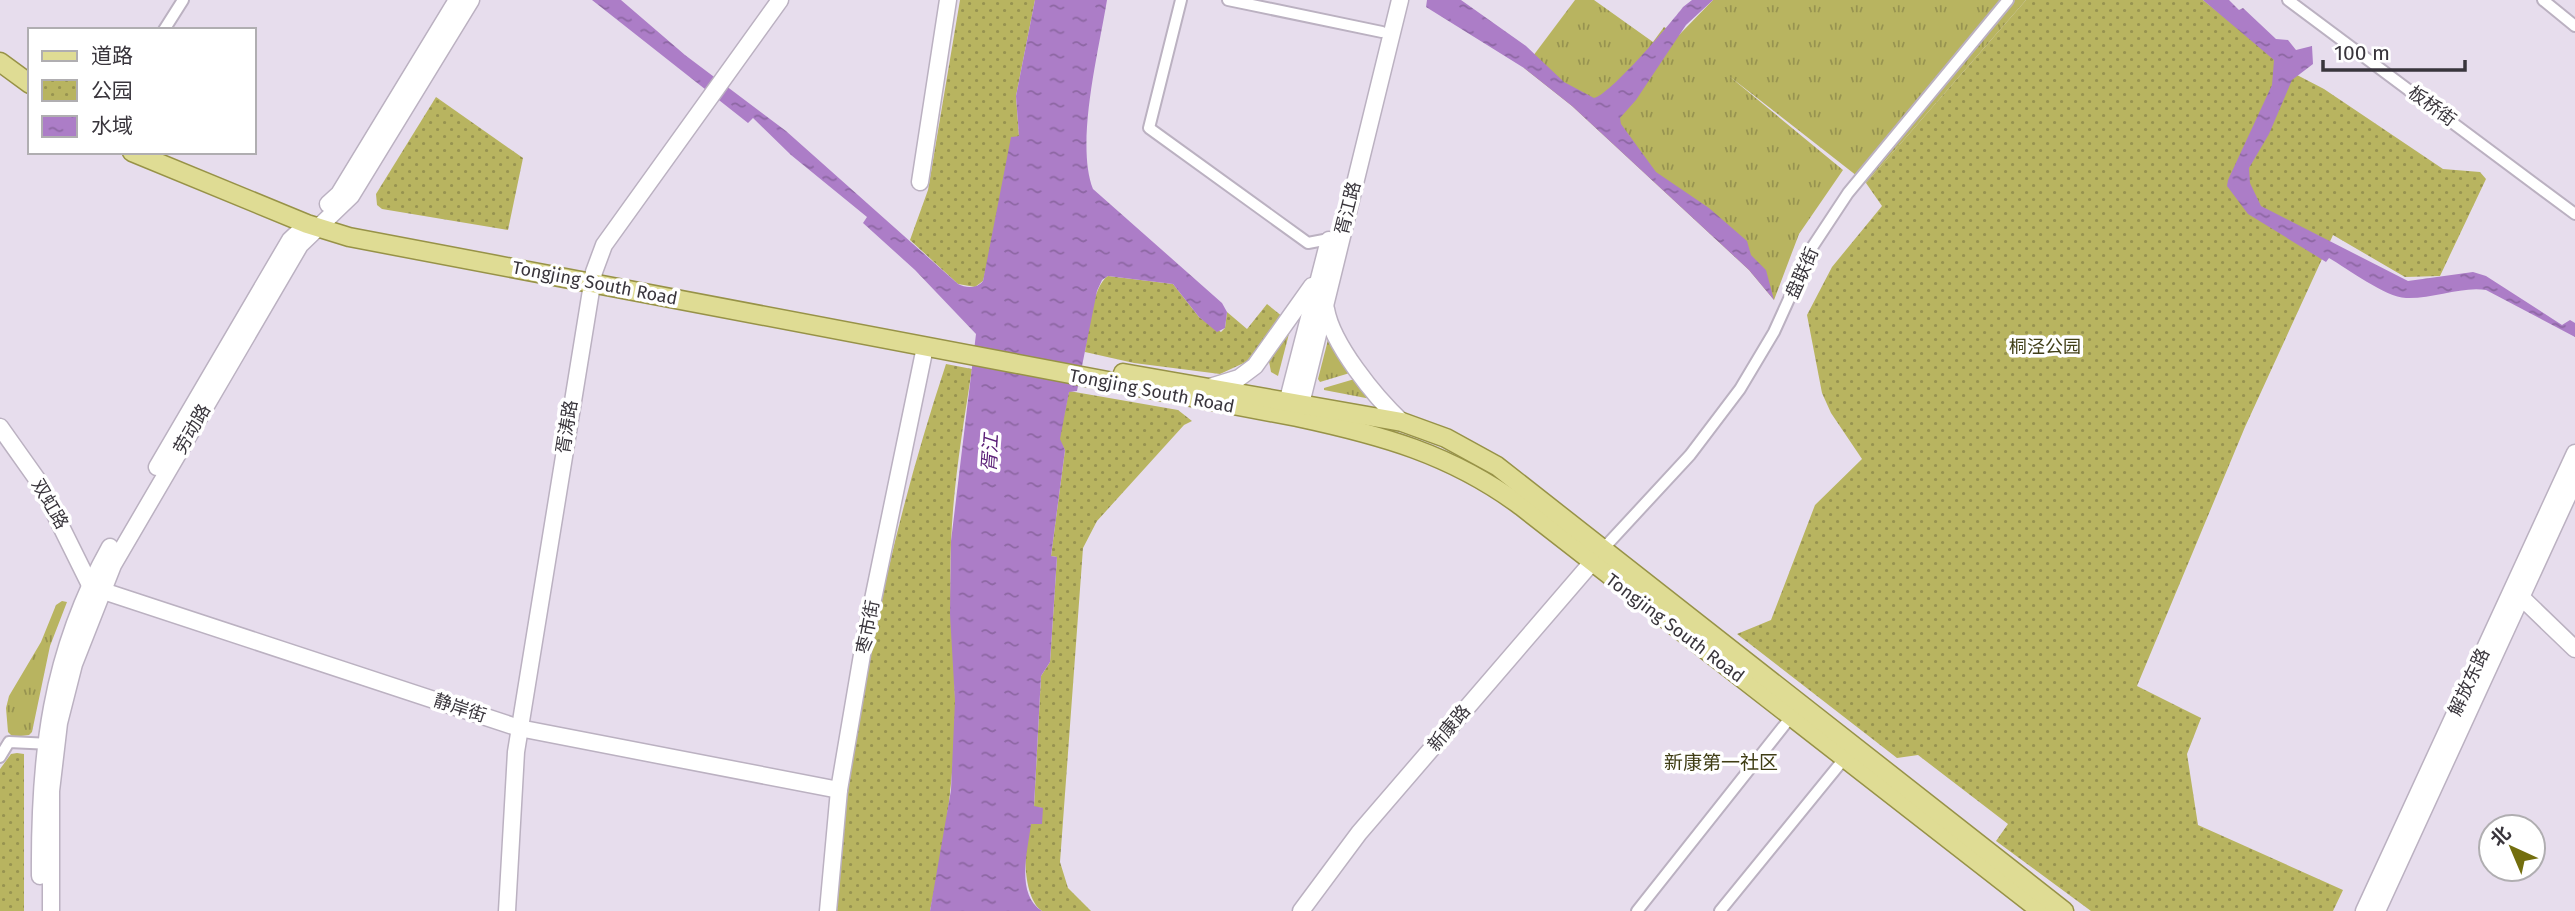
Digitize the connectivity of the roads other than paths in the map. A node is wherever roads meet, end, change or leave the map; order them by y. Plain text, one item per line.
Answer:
1 (183, 0) edge
2 (780, 0) edge
3 (948, 0) edge
4 (1181, 0) edge
5 (1228, 0) edge
6 (2008, 0) edge
7 (2288, 0) edge
8 (2543, 0) edge
9 (457, 4) edge
10 (1394, 5) edge
11 (2575, 26) edge
12 (165, 28) edge
13 (1381, 32) junction
14 (0, 62) edge
15 (0, 75) edge
16 (28, 83) edge
17 (28, 96) edge
18 (137, 154) edge
19 (164, 154) edge
20 (920, 182) dead end
21 (2575, 214) edge
22 (316, 222) junction
23 (1329, 239) junction
24 (1322, 269) junction
25 (593, 277) junction
26 (1325, 302) junction
27 (925, 347) junction
28 (968, 349) junction
29 (1090, 373) junction
30 (1210, 387) junction
31 (1292, 409) junction
32 (1402, 422) junction
33 (0, 426) edge
34 (2575, 453) edge
35 (2575, 480) edge
36 (1603, 549) junction
37 (1590, 563) junction
38 (97, 589) junction
39 (2517, 589) junction
40 (2575, 636) edge
41 (2575, 649) edge
42 (1796, 711) junction
43 (519, 728) junction
44 (50, 744) junction
45 (1849, 752) junction
46 (0, 757) edge
47 (839, 790) junction
48 (41, 911) edge
49 (51, 911) edge
50 (506, 911) edge
51 (828, 911) edge
52 (1301, 911) edge
53 (1637, 911) edge
54 (1720, 911) edge
55 (2041, 911) edge
56 (2064, 911) edge
57 (2364, 911) edge
58 (2376, 911) edge

1 - 12 street
2 - 25 main road, 胥涛路
3 - 20 main road
4 - 23 street
5 - 13 street
6 - 36 street, 盘联街
7 - 21 street, 板桥街
8 - 11 street
9 - 22 main road, 劳动路
10 - 13 main road, 胥江路
10 - 26 main road, 胥江路
13 - 23 main road, 胥江路
14 - 16 main road
15 - 17 main road
18 - 22 main road, Tongjing South Road
19 - 22 main road, Tongjing South Road
22 - 25 main road, Tongjing South Road
22 - 38 main road, 劳动路
23 - 24 main road, 胥江路
24 - 30 main road
24 - 31 main road, 胥江路
25 - 27 main road, Tongjing South Road
25 - 28 main road, Tongjing South Road
25 - 43 main road, 胥涛路
26 - 31 main road, 胥江路
26 - 32 main road
27 - 28 main road, Tongjing South Road
27 - 47 main road, 枣市街
28 - 29 main road, Tongjing South Road
29 - 30 main road, Tongjing South Road
29 - 31 main road, Tongjing South Road
30 - 31 main road, Tongjing South Road
31 - 32 main road, Tongjing South Road
31 - 37 main road, Tongjing South Road
32 - 36 main road, Tongjing South Road
33 - 38 main road, 双虹路
34 - 39 main road, 解放东路
35 - 39 main road, 解放东路
36 - 37 main road, 新康路
36 - 42 main road, Tongjing South Road
37 - 42 main road, Tongjing South Road
37 - 52 main road, 新康路
38 - 43 main road, 静岸街
38 - 44 main road, 劳动路
39 - 40 main road
39 - 41 main road
39 - 57 main road, 解放东路
39 - 58 main road, 解放东路
42 - 45 main road, Tongjing South Road
42 - 53 street
43 - 47 main road, 静岸街
43 - 50 main road, 胥涛路
44 - 46 street
44 - 48 main road, 劳动路
44 - 49 main road, 劳动路
45 - 54 street
45 - 55 main road, Tongjing South Road
45 - 56 main road, Tongjing South Road
47 - 51 main road, 枣市街

